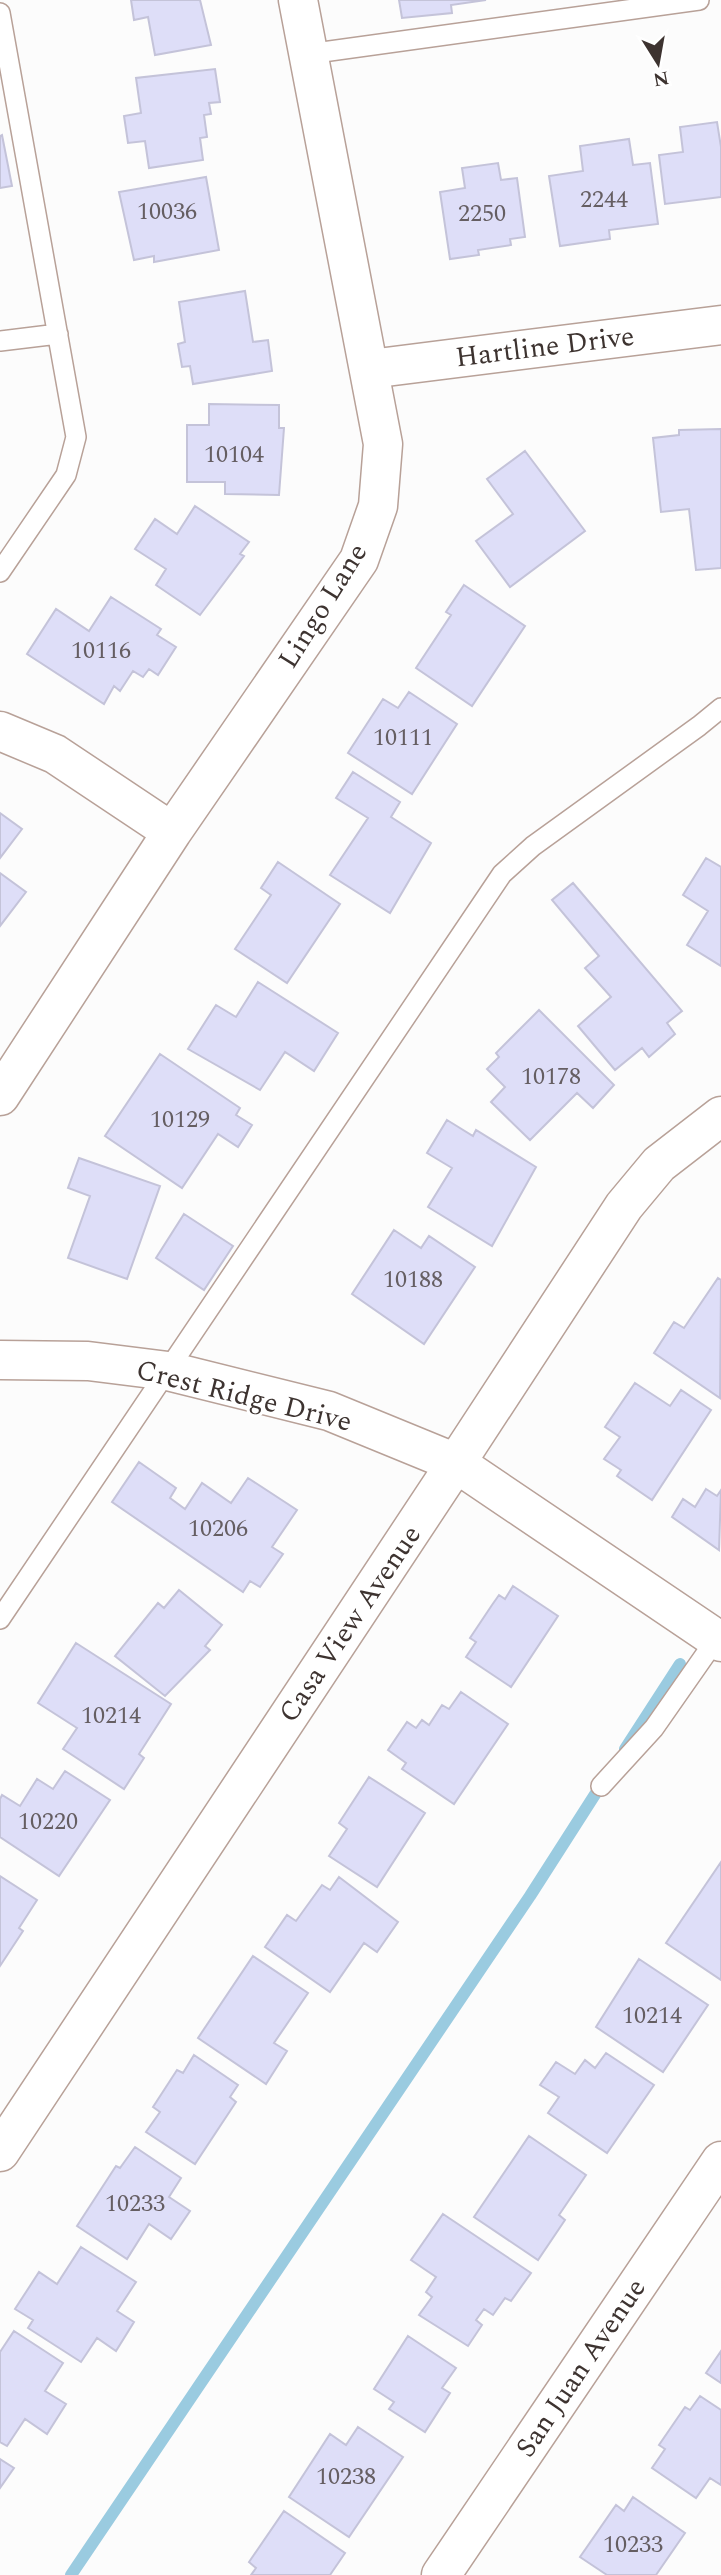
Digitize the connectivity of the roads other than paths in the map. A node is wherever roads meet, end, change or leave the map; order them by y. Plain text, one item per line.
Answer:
1 (298, 0) edge
2 (699, 0) edge
3 (0, 13) edge
4 (308, 54) junction
5 (721, 325) edge
6 (58, 334) junction
7 (0, 341) edge
8 (370, 369) junction
9 (0, 572) edge
10 (721, 708) edge
11 (0, 731) edge
12 (172, 831) junction
13 (0, 1096) edge
14 (721, 1116) edge
15 (0, 1360) edge
16 (168, 1371) junction
17 (456, 1464) junction
18 (0, 1619) edge
19 (719, 1637) edge
20 (601, 1786) dead end
21 (0, 2152) edge
22 (721, 2161) edge
23 (441, 2575) edge

1 - 4 street, Lingo Lane
2 - 4 lane
3 - 6 lane
4 - 8 street, Lingo Lane
5 - 8 street, Hartline Drive
6 - 7 lane
6 - 9 lane
8 - 12 street, Lingo Lane
10 - 16 lane
11 - 12 street
12 - 13 street, Lingo Lane
14 - 17 street, Casa View Avenue
15 - 16 street, Crest Ridge Drive
16 - 17 street, Crest Ridge Drive
16 - 18 lane
17 - 19 street, Crest Ridge Drive
17 - 21 street, Casa View Avenue
19 - 20 lane
22 - 23 street, San Juan Avenue

